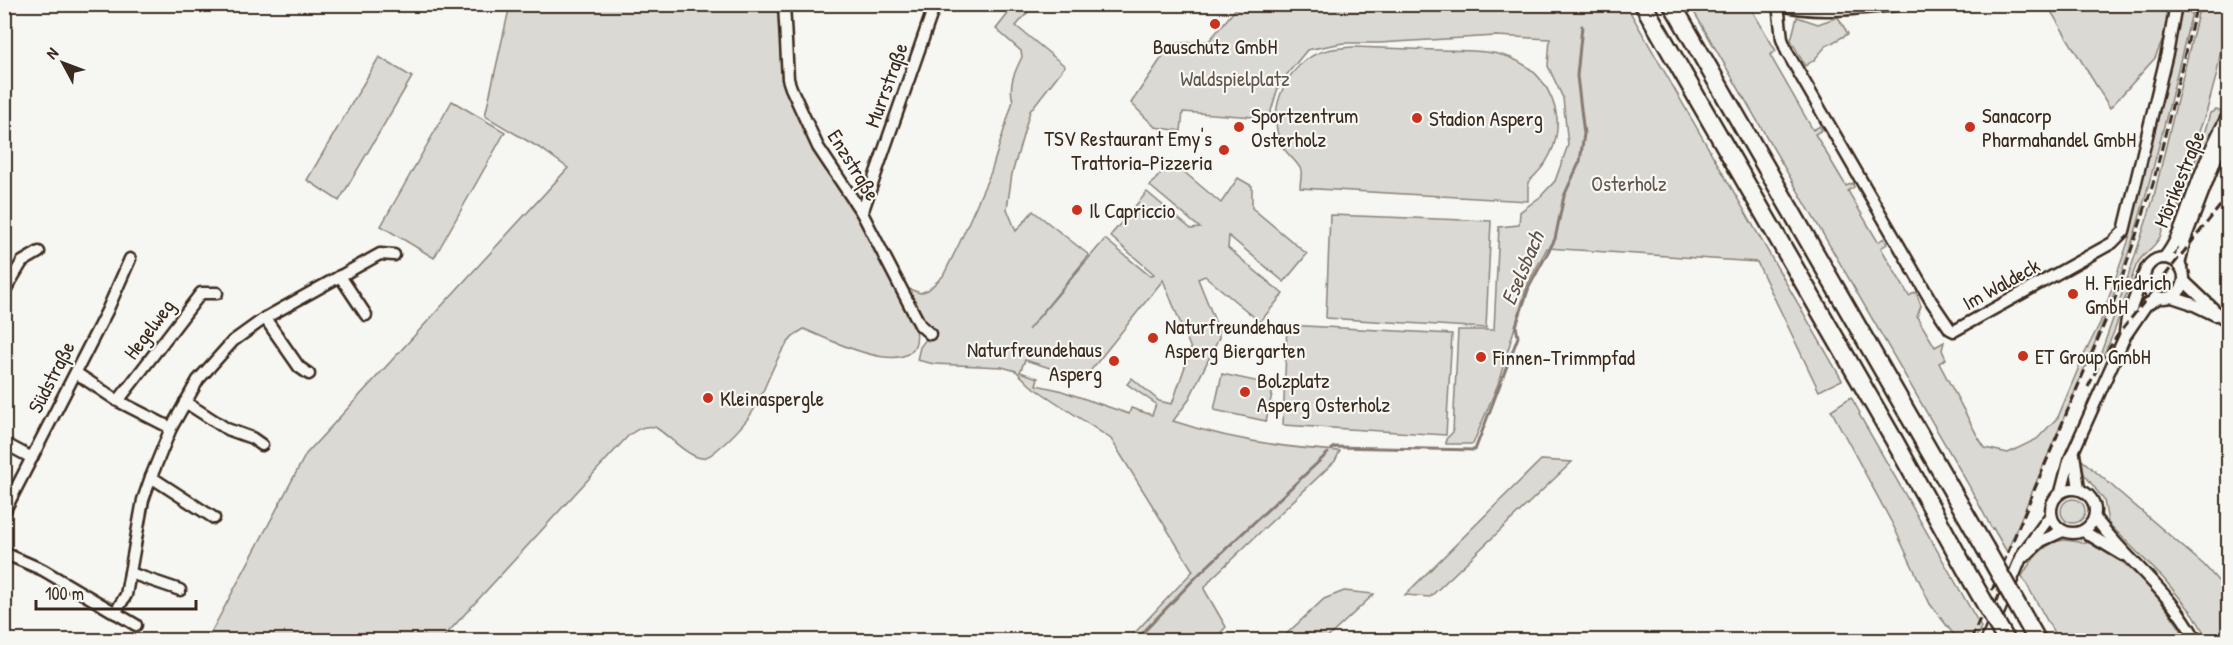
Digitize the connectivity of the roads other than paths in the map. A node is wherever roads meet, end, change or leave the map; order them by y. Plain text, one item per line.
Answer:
1 (784, 4) edge
2 (935, 4) edge
3 (1643, 4) edge
4 (1672, 4) edge
5 (1778, 4) edge
6 (1909, 4) edge
7 (2176, 4) edge
8 (2229, 115) edge
9 (2229, 127) edge
10 (862, 213) junction
11 (39, 252) dead end
12 (393, 255) dead end
13 (2164, 258) junction
14 (130, 259) dead end
15 (2179, 265) junction
16 (340, 276) junction
17 (2143, 276) junction
18 (2184, 281) junction
19 (4, 292) edge
20 (217, 293) dead end
21 (2172, 297) junction
22 (2159, 298) junction
23 (366, 315) dead end
24 (265, 318) junction
25 (2226, 321) edge
26 (930, 334) dead end
27 (2125, 336) junction
28 (76, 373) junction
29 (309, 374) dead end
30 (118, 401) junction
31 (185, 402) junction
32 (171, 428) junction
33 (4, 442) edge
34 (262, 445) dead end
35 (2074, 454) junction
36 (32, 458) junction
37 (151, 477) junction
38 (2079, 489) junction
39 (2061, 492) junction
40 (4, 512) edge
41 (2051, 515) junction
42 (2094, 518) junction
43 (214, 519) dead end
44 (2063, 531) junction
45 (2083, 531) junction
46 (4, 553) edge
47 (2129, 558) junction
48 (2020, 560) junction
49 (130, 573) junction
50 (180, 590) dead end
51 (115, 613) junction
52 (136, 625) dead end
53 (1987, 640) edge
54 (2006, 640) edge
55 (2037, 640) edge
56 (2196, 640) edge

1 - 10 street, Enzstraße
2 - 10 street, Murrstraße
3 - 54 highway, bridge
4 - 55 highway, bridge
5 - 6 street
5 - 7 street, Im Waldeck
8 - 13 street, Mörikestraße
9 - 15 street, Mörikestraße
10 - 26 street, Enzstraße
11 - 19 street
12 - 16 street
13 - 15 street, Mörikestraße
13 - 17 street, Mörikestraße
14 - 28 street, Südstraße
15 - 18 street
16 - 23 street
16 - 24 street
17 - 22 street
17 - 27 street, Mörikestraße
18 - 21 street
18 - 25 street
20 - 30 street, Hegelweg
21 - 22 street
21 - 25 street
22 - 27 street, Mörikestraße
24 - 29 street
24 - 31 street
27 - 35 street, Mörikestraße
28 - 30 street
28 - 36 street, Südstraße
30 - 32 street
31 - 32 street
31 - 34 street
32 - 37 street
33 - 36 street
35 - 38 street
35 - 39 street, Mörikestraße
36 - 40 street, Südstraße
37 - 43 street
37 - 49 street
38 - 39 street
38 - 42 street
39 - 41 street
41 - 44 street
41 - 48 street
42 - 45 street
42 - 47 street
44 - 45 street
44 - 48 street
45 - 47 street
46 - 51 street
47 - 56 street
48 - 53 street
49 - 50 street
49 - 51 street
51 - 52 street

